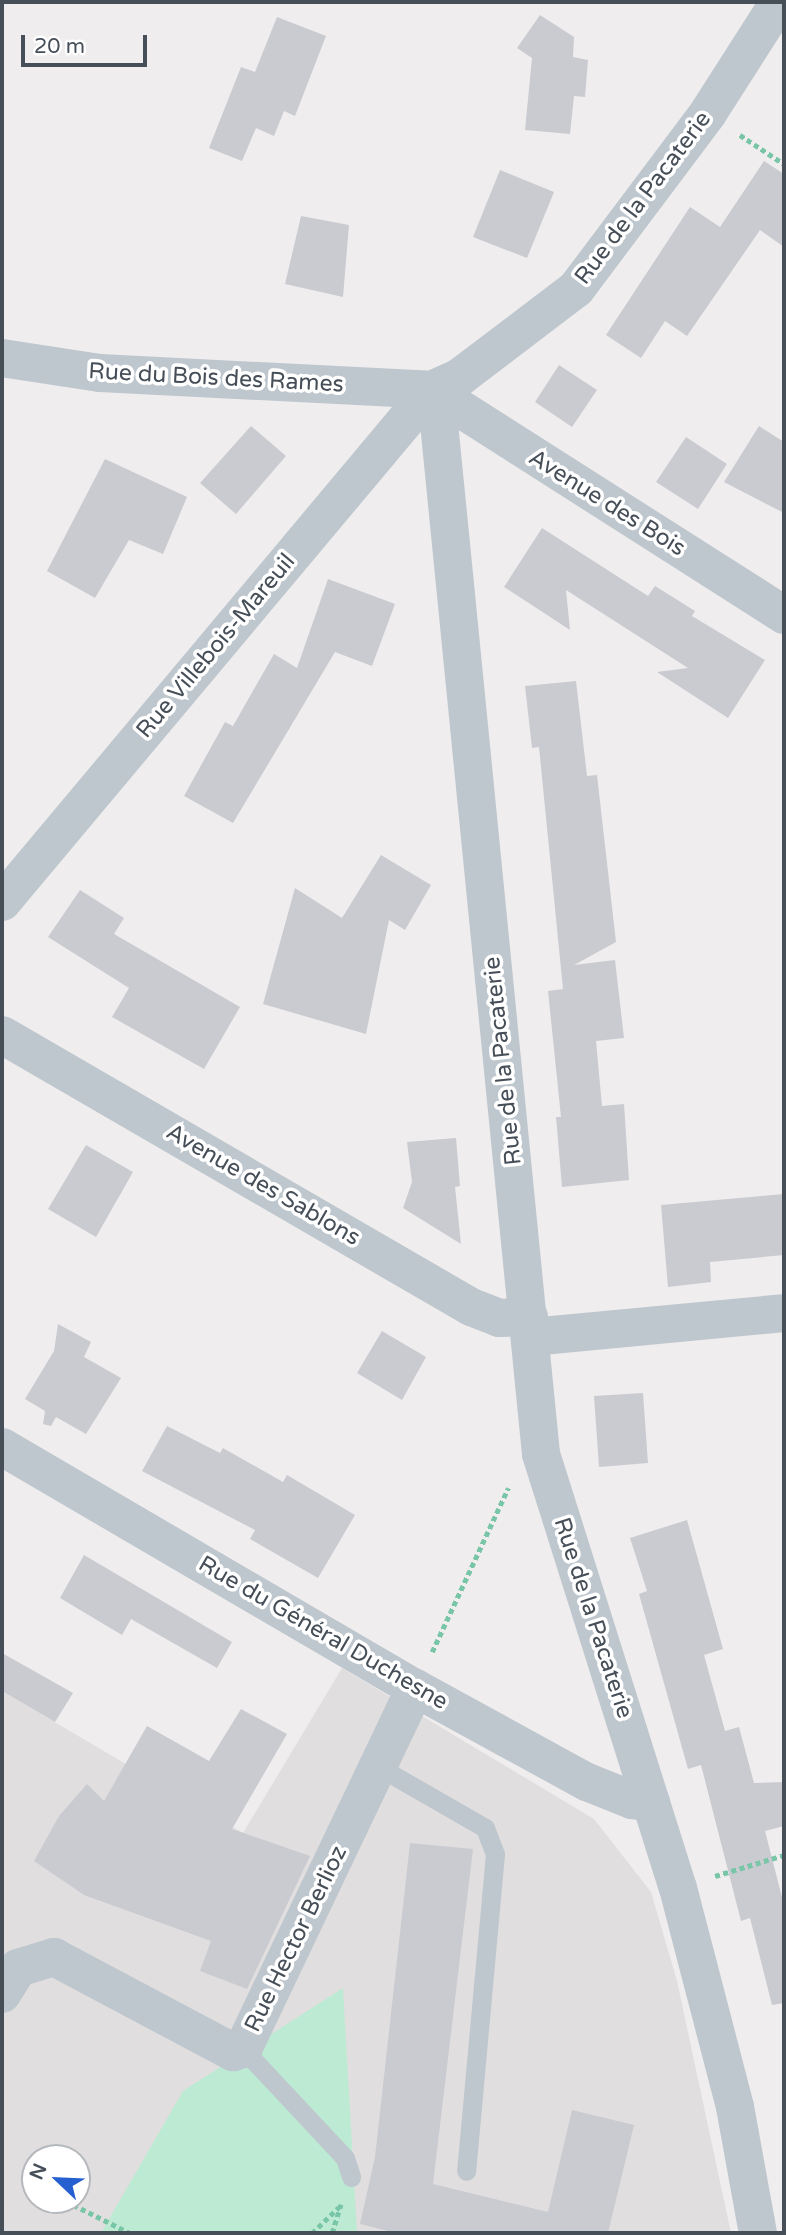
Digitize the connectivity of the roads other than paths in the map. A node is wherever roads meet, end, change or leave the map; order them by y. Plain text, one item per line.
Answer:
1 (779, 2) edge
2 (2, 358) edge
3 (430, 390) junction
4 (784, 615) edge
5 (2, 902) edge
6 (2, 1035) edge
7 (784, 1313) edge
8 (530, 1327) junction
9 (2, 1447) edge
10 (421, 1675) junction
11 (380, 1767) junction
12 (652, 1802) junction
13 (2, 1994) edge
14 (243, 2049) junction
15 (466, 2171) dead end
16 (351, 2177) dead end
17 (758, 2233) edge

1 - 3 street, Rue de la Pacaterie
2 - 3 street, Rue du Bois des Rames
3 - 4 street, Avenue des Bois
3 - 5 street, Rue Villebois-Mareuil
3 - 8 street, Rue de la Pacaterie
6 - 8 street, Avenue des Sablons
7 - 8 street, Avenue des Sablons
8 - 12 street, Rue de la Pacaterie
9 - 10 street, Rue du Général Duchesne
10 - 11 street, Rue Hector Berlioz
10 - 12 street, Rue du Général Duchesne
11 - 14 street, Rue Hector Berlioz
11 - 15 lane
12 - 17 street, Rue de la Pacaterie
13 - 14 street, Rue Hector Berlioz
14 - 16 lane

